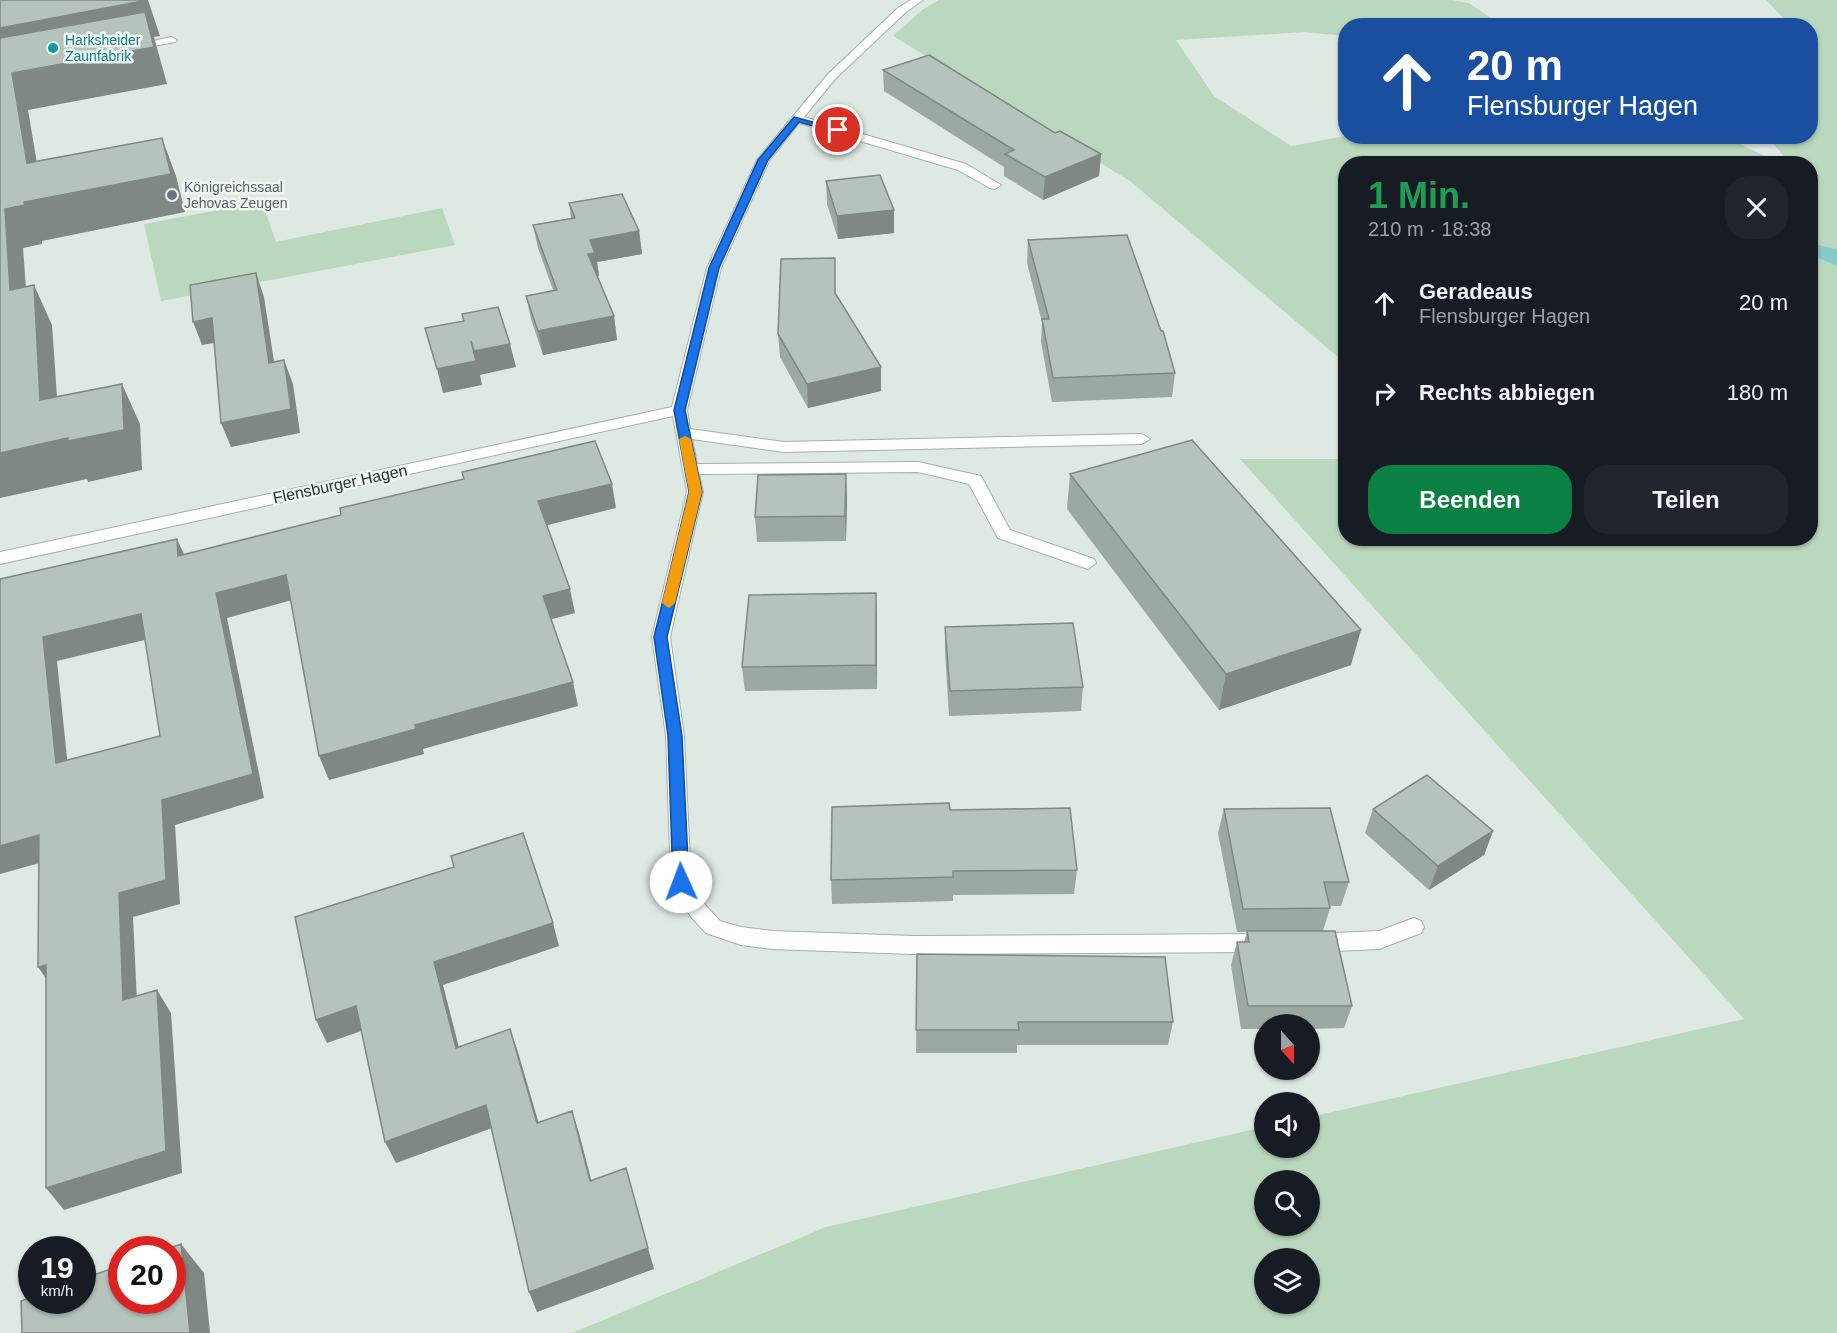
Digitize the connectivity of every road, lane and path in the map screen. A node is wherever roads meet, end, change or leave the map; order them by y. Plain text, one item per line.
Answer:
1 (918, 0) edge
2 (171, 40) dead end
3 (114, 51) edge
4 (797, 118) junction
5 (995, 185) dead end
6 (679, 410) junction
7 (684, 433) junction
8 (1142, 439) dead end
9 (691, 469) junction
10 (0, 558) edge
11 (1088, 563) dead end
12 (1413, 927) dead end
13 (1273, 943) edge
14 (1297, 943) edge

1 - 4 street
2 - 3 street
4 - 5 street
4 - 6 street
6 - 7 street
6 - 10 street, Flensburger Hagen
7 - 8 street
7 - 9 street
9 - 11 street
9 - 13 street
12 - 14 street

